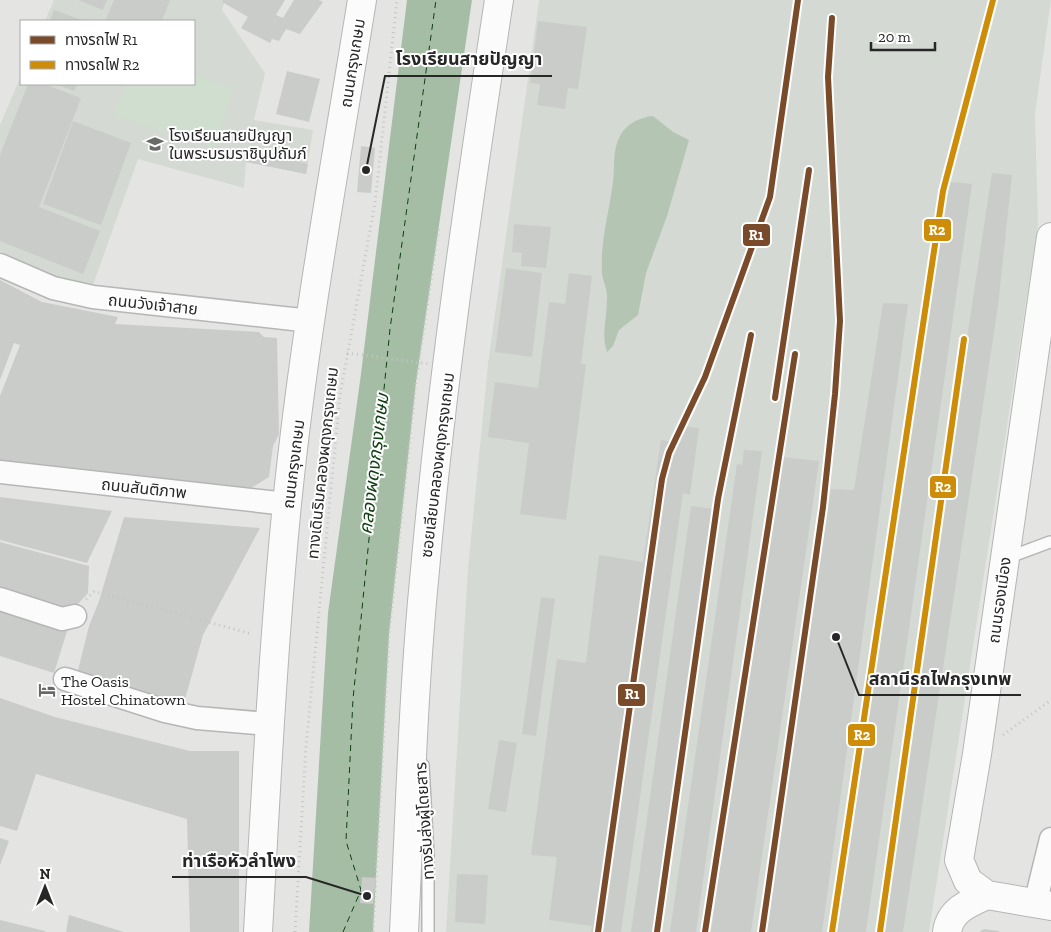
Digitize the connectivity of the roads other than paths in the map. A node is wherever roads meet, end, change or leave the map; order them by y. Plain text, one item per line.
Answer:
1 (499, 0) edge
2 (360, 1) edge
3 (1051, 237) edge
4 (0, 265) edge
5 (311, 321) junction
6 (0, 472) edge
7 (287, 504) junction
8 (1050, 542) dead end
9 (1005, 558) junction
10 (0, 599) edge
11 (75, 616) road end
12 (65, 679) dead end
13 (269, 724) junction
14 (1051, 839) edge
15 (987, 895) junction
16 (1043, 905) edge
17 (412, 921) edge
18 (258, 932) edge
19 (428, 932) edge
20 (947, 932) edge

1 - 17 street, ซอยเลียบคลองผดุงกรุงเกษม
2 - 5 street, ถนนกรุงเกษม
3 - 9 street, ถนนรองเมือง
4 - 5 street, ถนนวังเจ้าสาย
5 - 7 street, ถนนกรุงเกษม
6 - 7 street, ถนนสันติภาพ
7 - 13 street, ถนนกรุงเกษม
8 - 9 lane
9 - 15 street, ถนนรองเมือง
10 - 11 street
12 - 13 street
13 - 18 street, ถนนกรุงเกษม
14 - 16 street
15 - 16 street
15 - 20 street
17 - 19 lane

